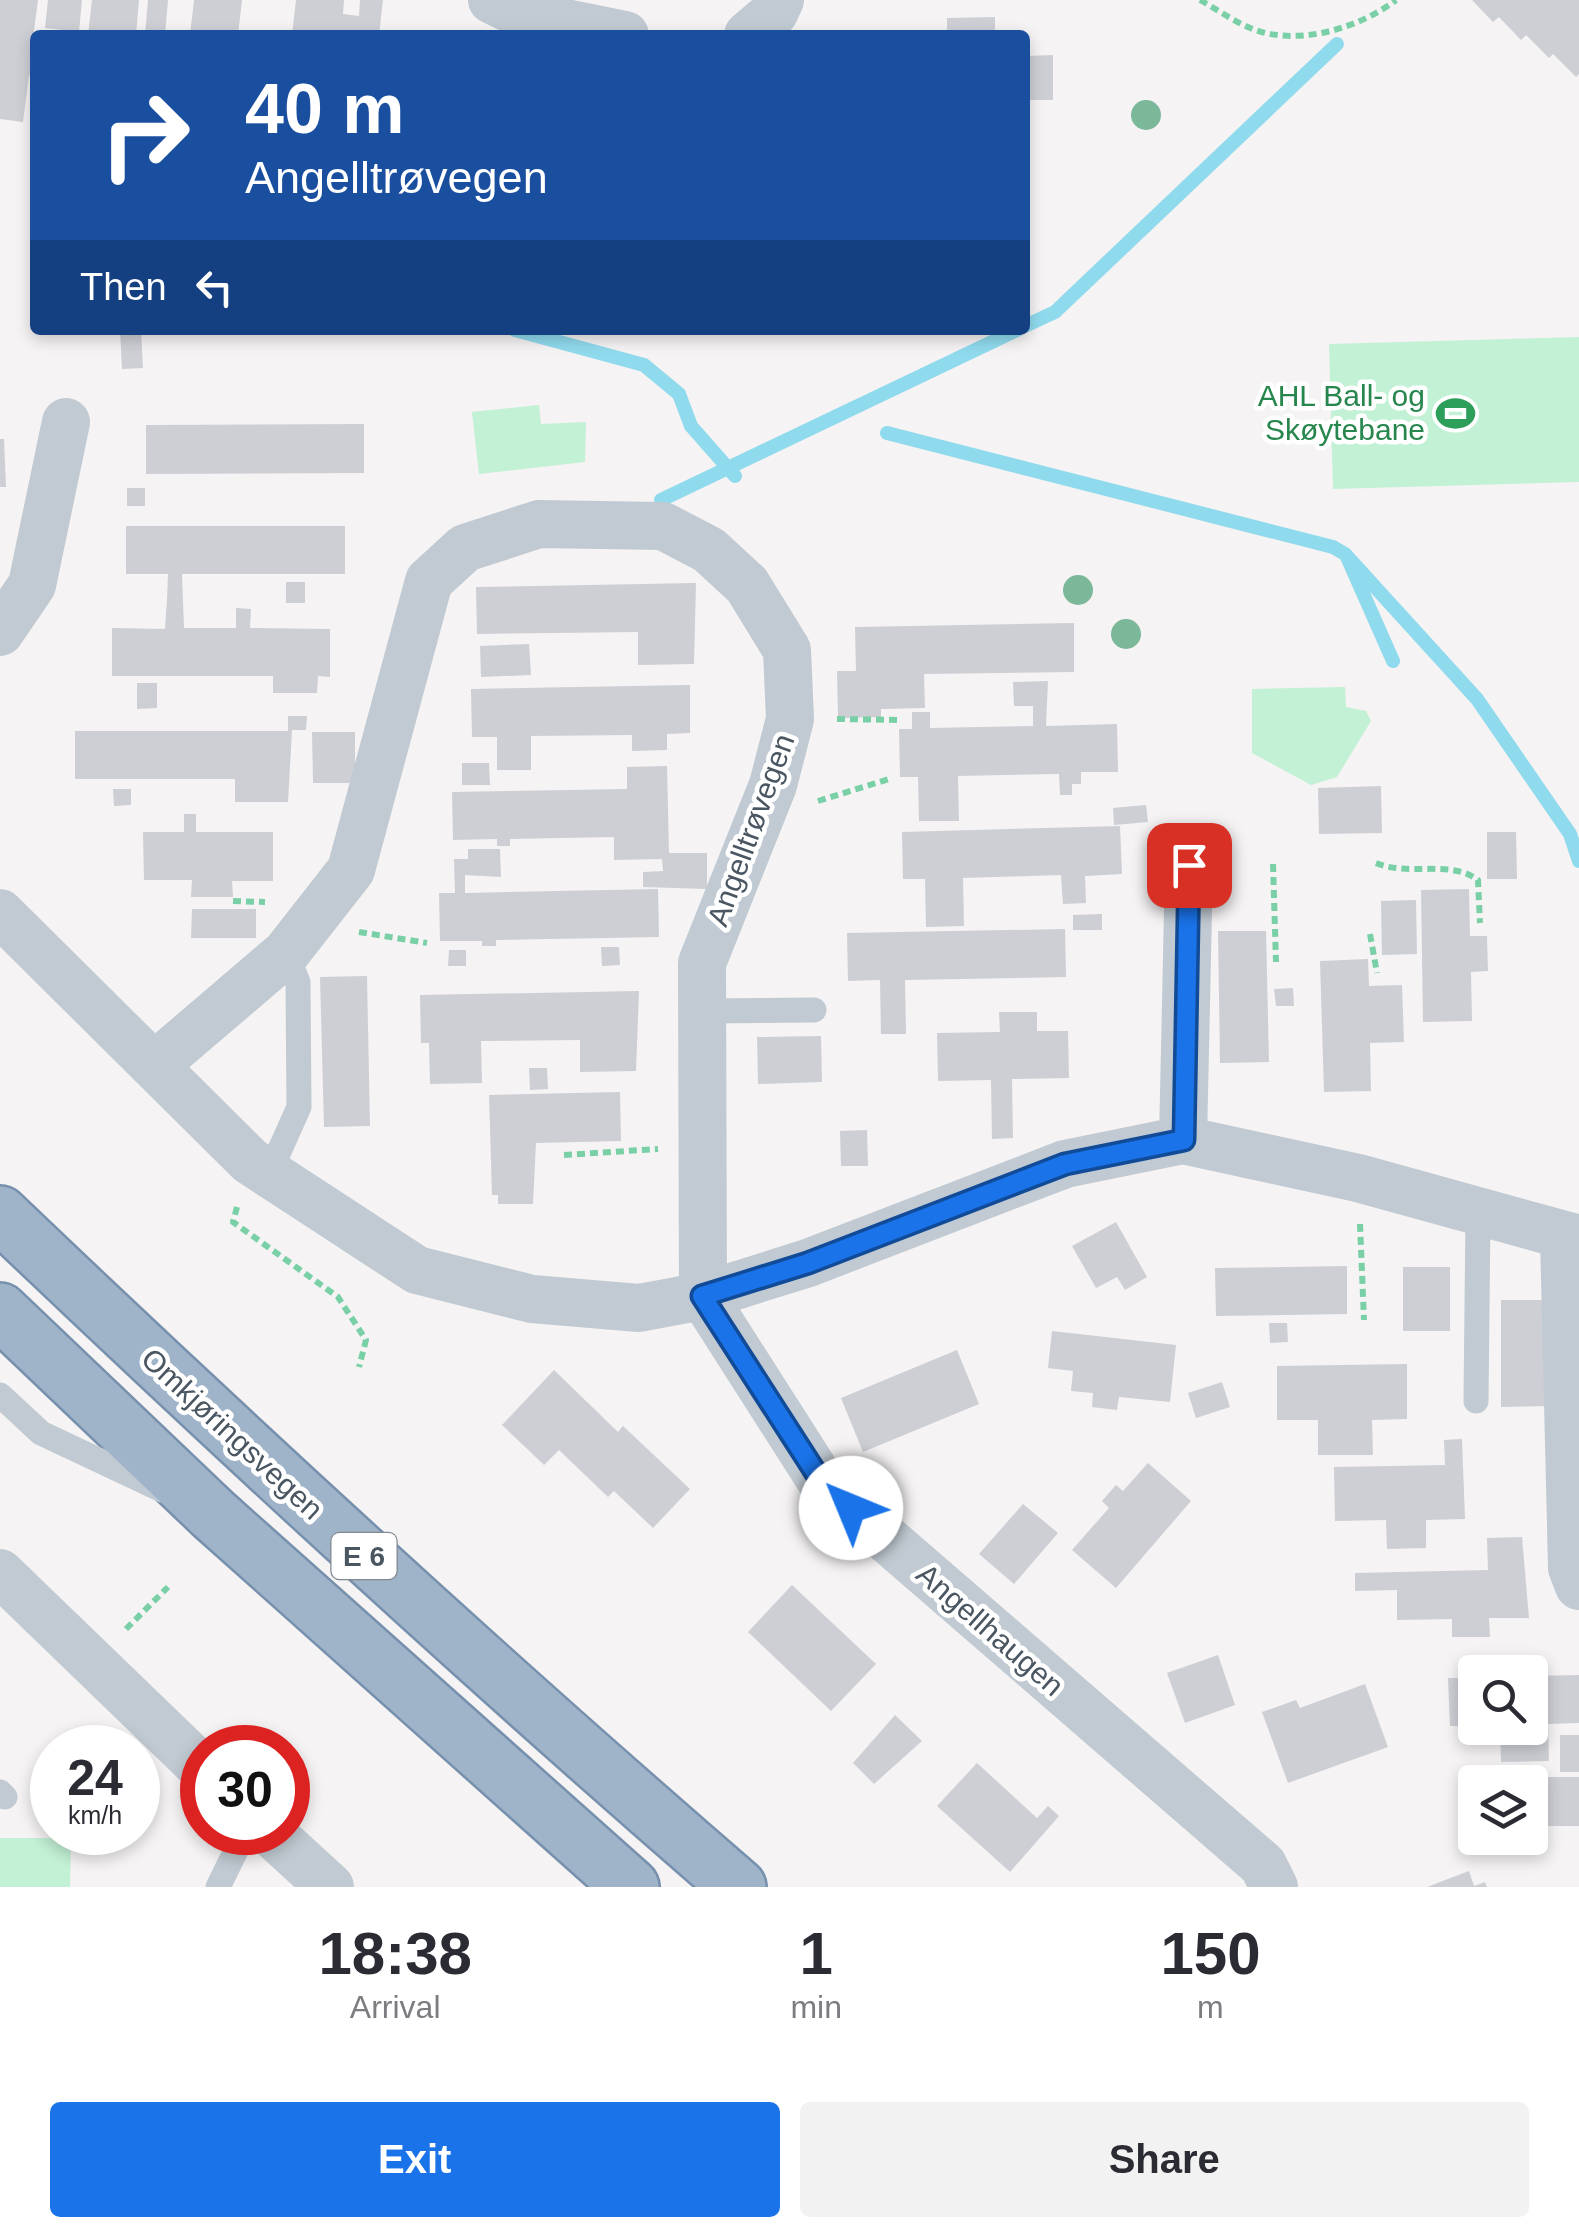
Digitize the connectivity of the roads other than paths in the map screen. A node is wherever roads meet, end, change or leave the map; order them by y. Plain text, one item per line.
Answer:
1 (492, 0) edge
2 (780, 0) edge
3 (611, 23) edge
4 (754, 30) edge
5 (66, 422) dead end
6 (0, 632) edge
7 (1189, 865) dead end
8 (0, 913) edge
9 (286, 953) junction
10 (814, 1010) dead end
11 (702, 1011) junction
12 (155, 1064) junction
13 (1184, 1140) junction
14 (260, 1168) junction
15 (1478, 1212) junction
16 (0, 1214) edge
17 (1571, 1238) edge
18 (702, 1296) junction
19 (0, 1311) edge
20 (0, 1394) edge
21 (1476, 1400) dead end
22 (213, 1514) junction
23 (0, 1572) edge
24 (1579, 1586) edge
25 (180, 1747) edge
26 (234, 1855) edge
27 (295, 1855) edge
28 (218, 1887) edge
29 (330, 1887) edge
30 (631, 1887) edge
31 (738, 1887) edge
32 (1274, 1887) edge

1 - 3 street
2 - 4 street
5 - 6 street
7 - 13 street
8 - 12 street
9 - 11 street, Angelltrøvegen
9 - 12 street, Angelltrøvegen
9 - 14 lane
10 - 11 lane
11 - 18 street, Angelltrøvegen
12 - 14 street
13 - 15 street
13 - 18 street
14 - 18 street
15 - 17 street
15 - 21 lane
16 - 31 highway, Omkjøringsvegen / E 6
17 - 24 street
18 - 32 street, Angellhaugen
19 - 22 highway, E 6
20 - 22 lane
22 - 30 highway, E 6
23 - 25 street
26 - 28 lane
27 - 29 street

